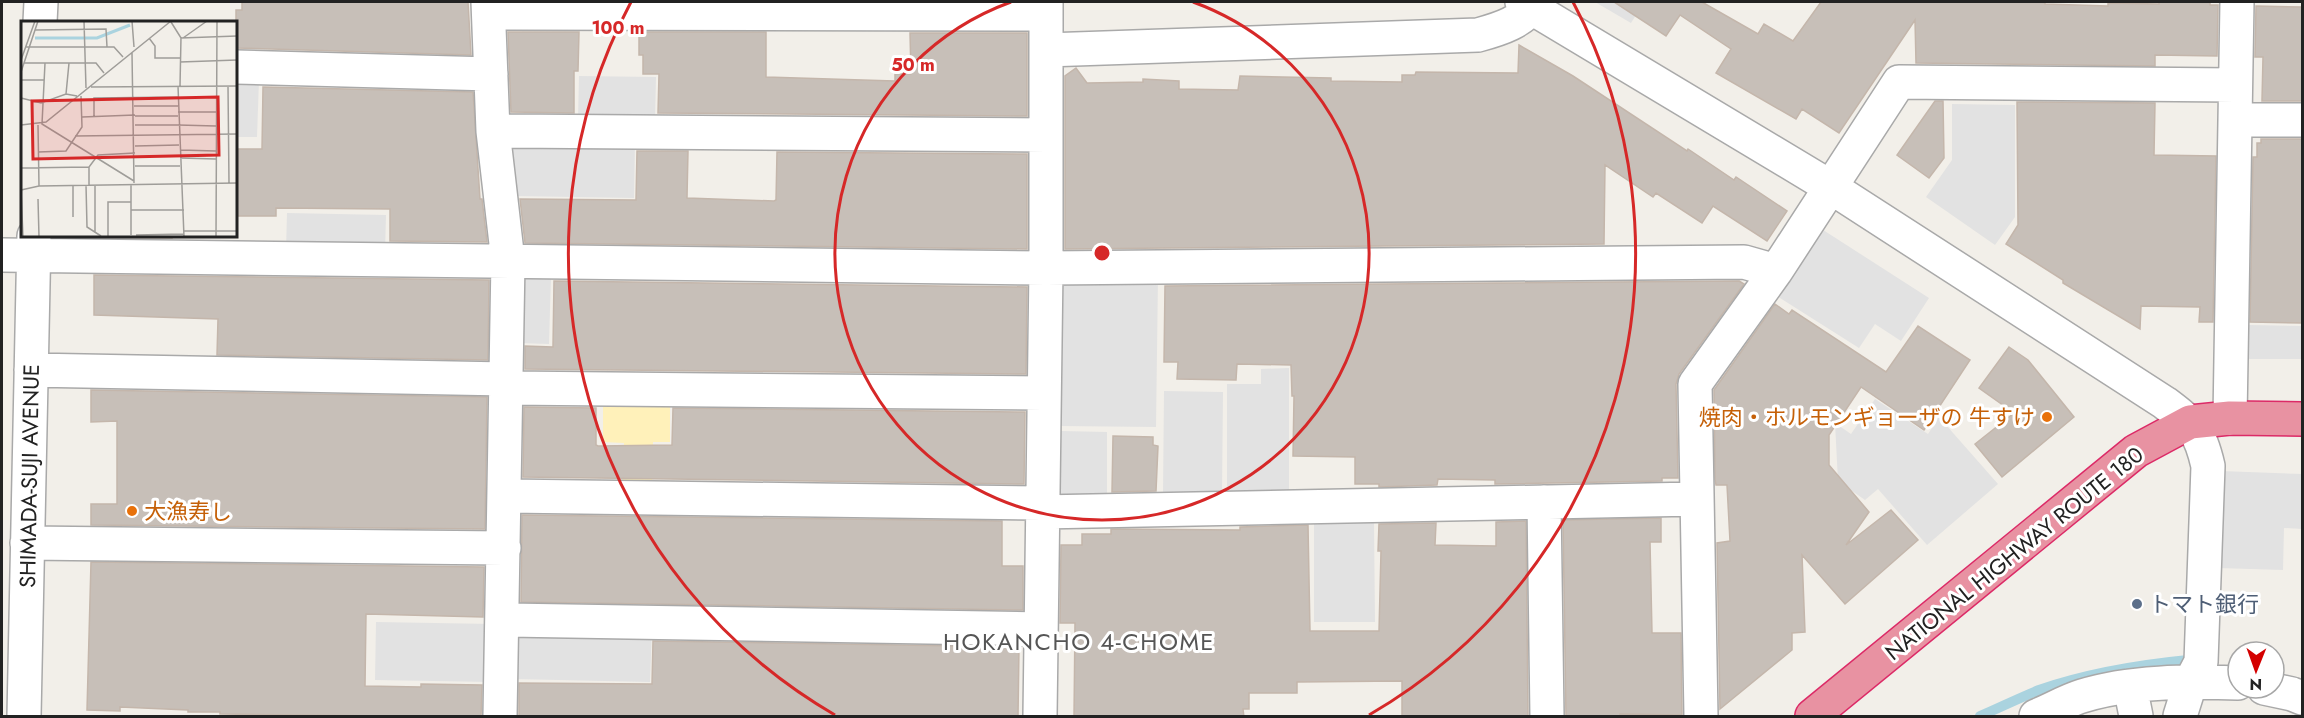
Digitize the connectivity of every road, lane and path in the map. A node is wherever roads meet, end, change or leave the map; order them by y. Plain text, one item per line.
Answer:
1 (41, 2) edge
2 (2237, 2) edge
3 (1530, 4) edge
4 (489, 7) edge
5 (1046, 8) edge
6 (40, 21) edge
7 (1046, 50) junction
8 (237, 66) edge
9 (491, 74) junction
10 (2235, 85) junction
11 (2235, 120) junction
12 (2302, 120) edge
13 (493, 131) junction
14 (1046, 135) junction
15 (1832, 188) junction
16 (34, 246) edge
17 (2, 255) edge
18 (507, 261) junction
19 (1046, 268) junction
20 (1776, 271) junction
21 (31, 370) junction
22 (506, 383) junction
23 (1043, 393) junction
24 (2230, 418) junction
25 (2302, 418) edge
26 (2190, 422) junction
27 (504, 496) junction
28 (1696, 499) junction
29 (1544, 502) junction
30 (1041, 507) junction
31 (27, 543) junction
32 (504, 548) junction
33 (503, 620) junction
34 (1041, 629) junction
35 (2191, 681) junction
36 (2226, 682) edge
37 (2286, 693) edge
38 (2302, 698) edge
39 (2133, 701) edge
40 (24, 717) edge
41 (500, 717) edge
42 (1040, 717) edge
43 (1546, 717) edge
44 (1701, 717) edge
45 (1812, 717) edge
46 (2036, 717) edge
47 (2180, 717) edge

1 - 6 street
2 - 10 street
3 - 7 street
3 - 15 street
4 - 5 street
4 - 9 street
5 - 7 street
7 - 14 street
8 - 9 street
9 - 13 street
10 - 11 street
10 - 15 street
11 - 12 street
11 - 24 street
13 - 14 street
13 - 18 street
14 - 19 street
15 - 20 street
15 - 26 street
16 - 17 street
16 - 18 street
16 - 21 street, SHIMADA-SUJI AVENUE
18 - 19 street
18 - 22 street
19 - 20 street
19 - 23 street
20 - 28 street
21 - 22 street
21 - 31 street, SHIMADA-SUJI AVENUE
22 - 23 street
22 - 27 street
23 - 30 street
24 - 25 highway, NATIONAL HIGHWAY ROUTE 180
24 - 26 highway, NATIONAL HIGHWAY ROUTE 180
26 - 35 street
26 - 45 highway, NATIONAL HIGHWAY ROUTE 180
27 - 30 street
27 - 32 street
28 - 29 street
28 - 44 street
29 - 30 street
29 - 43 street
30 - 34 street
31 - 32 street
31 - 40 street, SHIMADA-SUJI AVENUE
32 - 33 street
33 - 34 street
33 - 41 street
34 - 42 street
35 - 36 street
35 - 39 street
35 - 47 street
37 - 38 street
39 - 46 street

